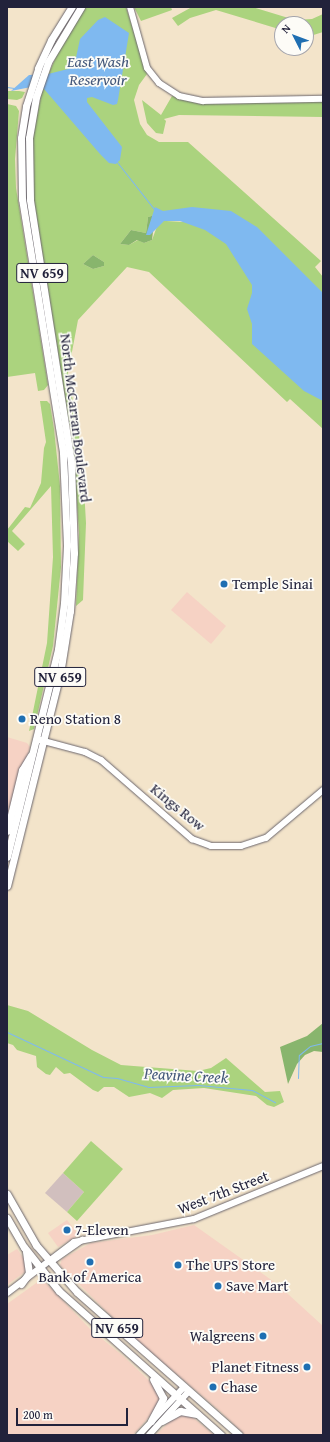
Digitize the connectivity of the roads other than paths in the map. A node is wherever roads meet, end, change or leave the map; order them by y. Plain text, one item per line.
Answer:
1 (72, 7) edge
2 (81, 7) edge
3 (130, 7) edge
4 (323, 99) edge
5 (30, 107) junction
6 (70, 563) junction
7 (40, 740) junction
8 (33, 751) junction
9 (323, 790) edge
10 (7, 832) edge
11 (7, 857) edge
12 (7, 886) edge
13 (323, 1166) edge
14 (7, 1194) edge
15 (7, 1218) edge
16 (24, 1247) junction
17 (49, 1262) junction
18 (41, 1269) junction
19 (21, 1284) junction
20 (7, 1293) edge
21 (147, 1370) junction
22 (186, 1389) junction
23 (178, 1397) junction
24 (151, 1421) junction
25 (162, 1421) junction
26 (205, 1421) junction
27 (139, 1435) edge
28 (149, 1435) edge
29 (222, 1435) edge
30 (239, 1435) edge

1 - 5 main road, North McCarran Boulevard / NV 659
2 - 5 main road, North McCarran Boulevard / NV 659
3 - 4 main road
5 - 6 main road, North McCarran Boulevard / NV 659
5 - 6 main road, North McCarran Boulevard / NV 659
6 - 7 main road, North McCarran Boulevard / NV 659
7 - 8 main road, North McCarran Boulevard / NV 659
7 - 9 main road, Kings Row
7 - 12 main road, North McCarran Boulevard / NV 659
8 - 10 main road
8 - 11 main road, North McCarran Boulevard / NV 659
13 - 17 main road, West 7th Street
14 - 17 main road, NV 659
15 - 16 main road, NV 659
16 - 18 main road, NV 659
16 - 19 main road
17 - 18 main road, West 7th Street
17 - 22 main road, NV 659
18 - 19 main road, West 7th Street
18 - 21 main road, NV 659
19 - 20 main road, West 7th Street
21 - 23 main road, NV 659
21 - 24 main road
22 - 23 main road
22 - 30 main road, NV 659
23 - 24 main road
23 - 25 main road
23 - 26 main road, NV 659
24 - 27 main road
25 - 26 main road
25 - 28 main road
26 - 29 main road, NV 659

